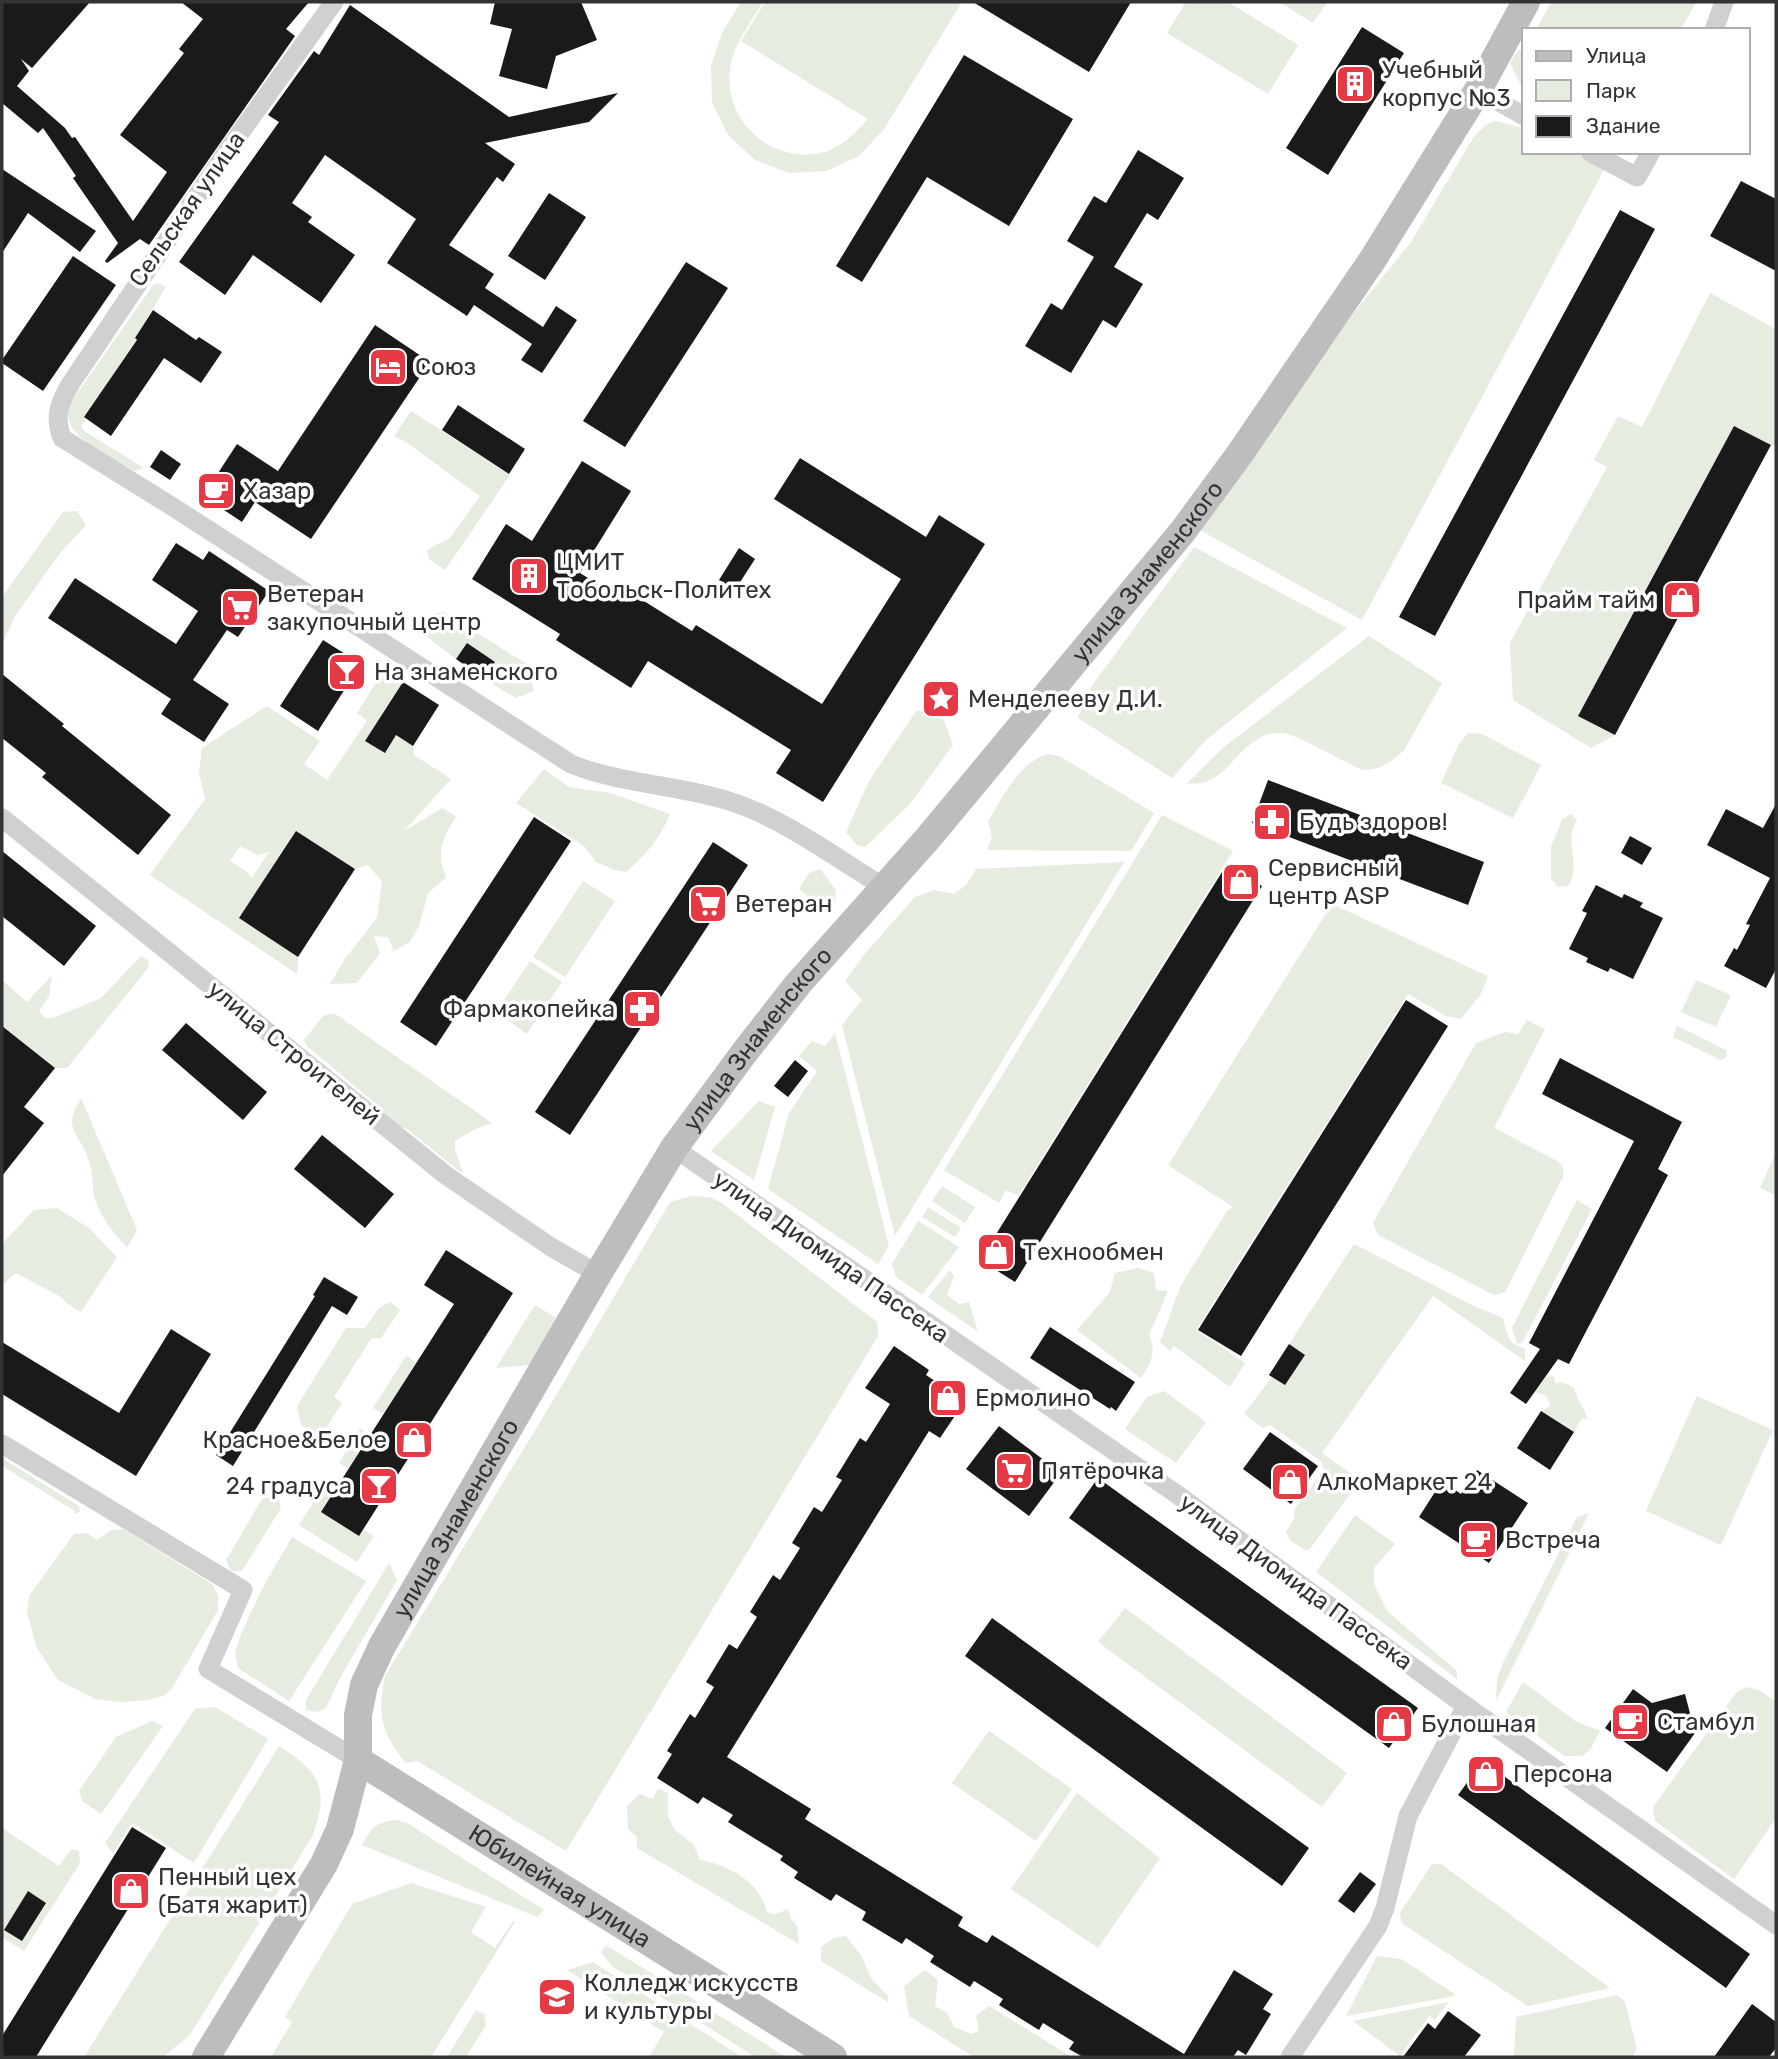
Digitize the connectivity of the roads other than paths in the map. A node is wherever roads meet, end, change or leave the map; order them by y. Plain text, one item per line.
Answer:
1 (334, 2) edge
2 (1526, 2) edge
3 (1724, 2) edge
4 (1715, 28) edge
5 (1478, 90) junction
6 (1522, 115) edge
7 (1594, 154) edge
8 (1650, 154) edge
9 (2, 818) edge
10 (884, 887) junction
11 (674, 1148) junction
12 (597, 1273) junction
13 (2, 1444) edge
14 (1466, 1706) junction
15 (358, 1760) junction
16 (1776, 1925) edge
17 (206, 2057) edge
18 (834, 2057) edge
19 (1290, 2057) edge

1 - 10 street, Сельская улица
2 - 5 main road, улица Знаменского
3 - 4 street
5 - 6 street
5 - 10 main road, улица Знаменского
7 - 8 street
9 - 12 street, улица Строителей
10 - 11 main road, улица Знаменского
11 - 12 main road, улица Знаменского
11 - 14 street, улица Диомида Пассека
12 - 15 main road, улица Знаменского
13 - 15 street
14 - 16 street, улица Диомида Пассека
14 - 19 street
15 - 17 main road, улица Знаменского
15 - 18 main road, Юбилейная улица

